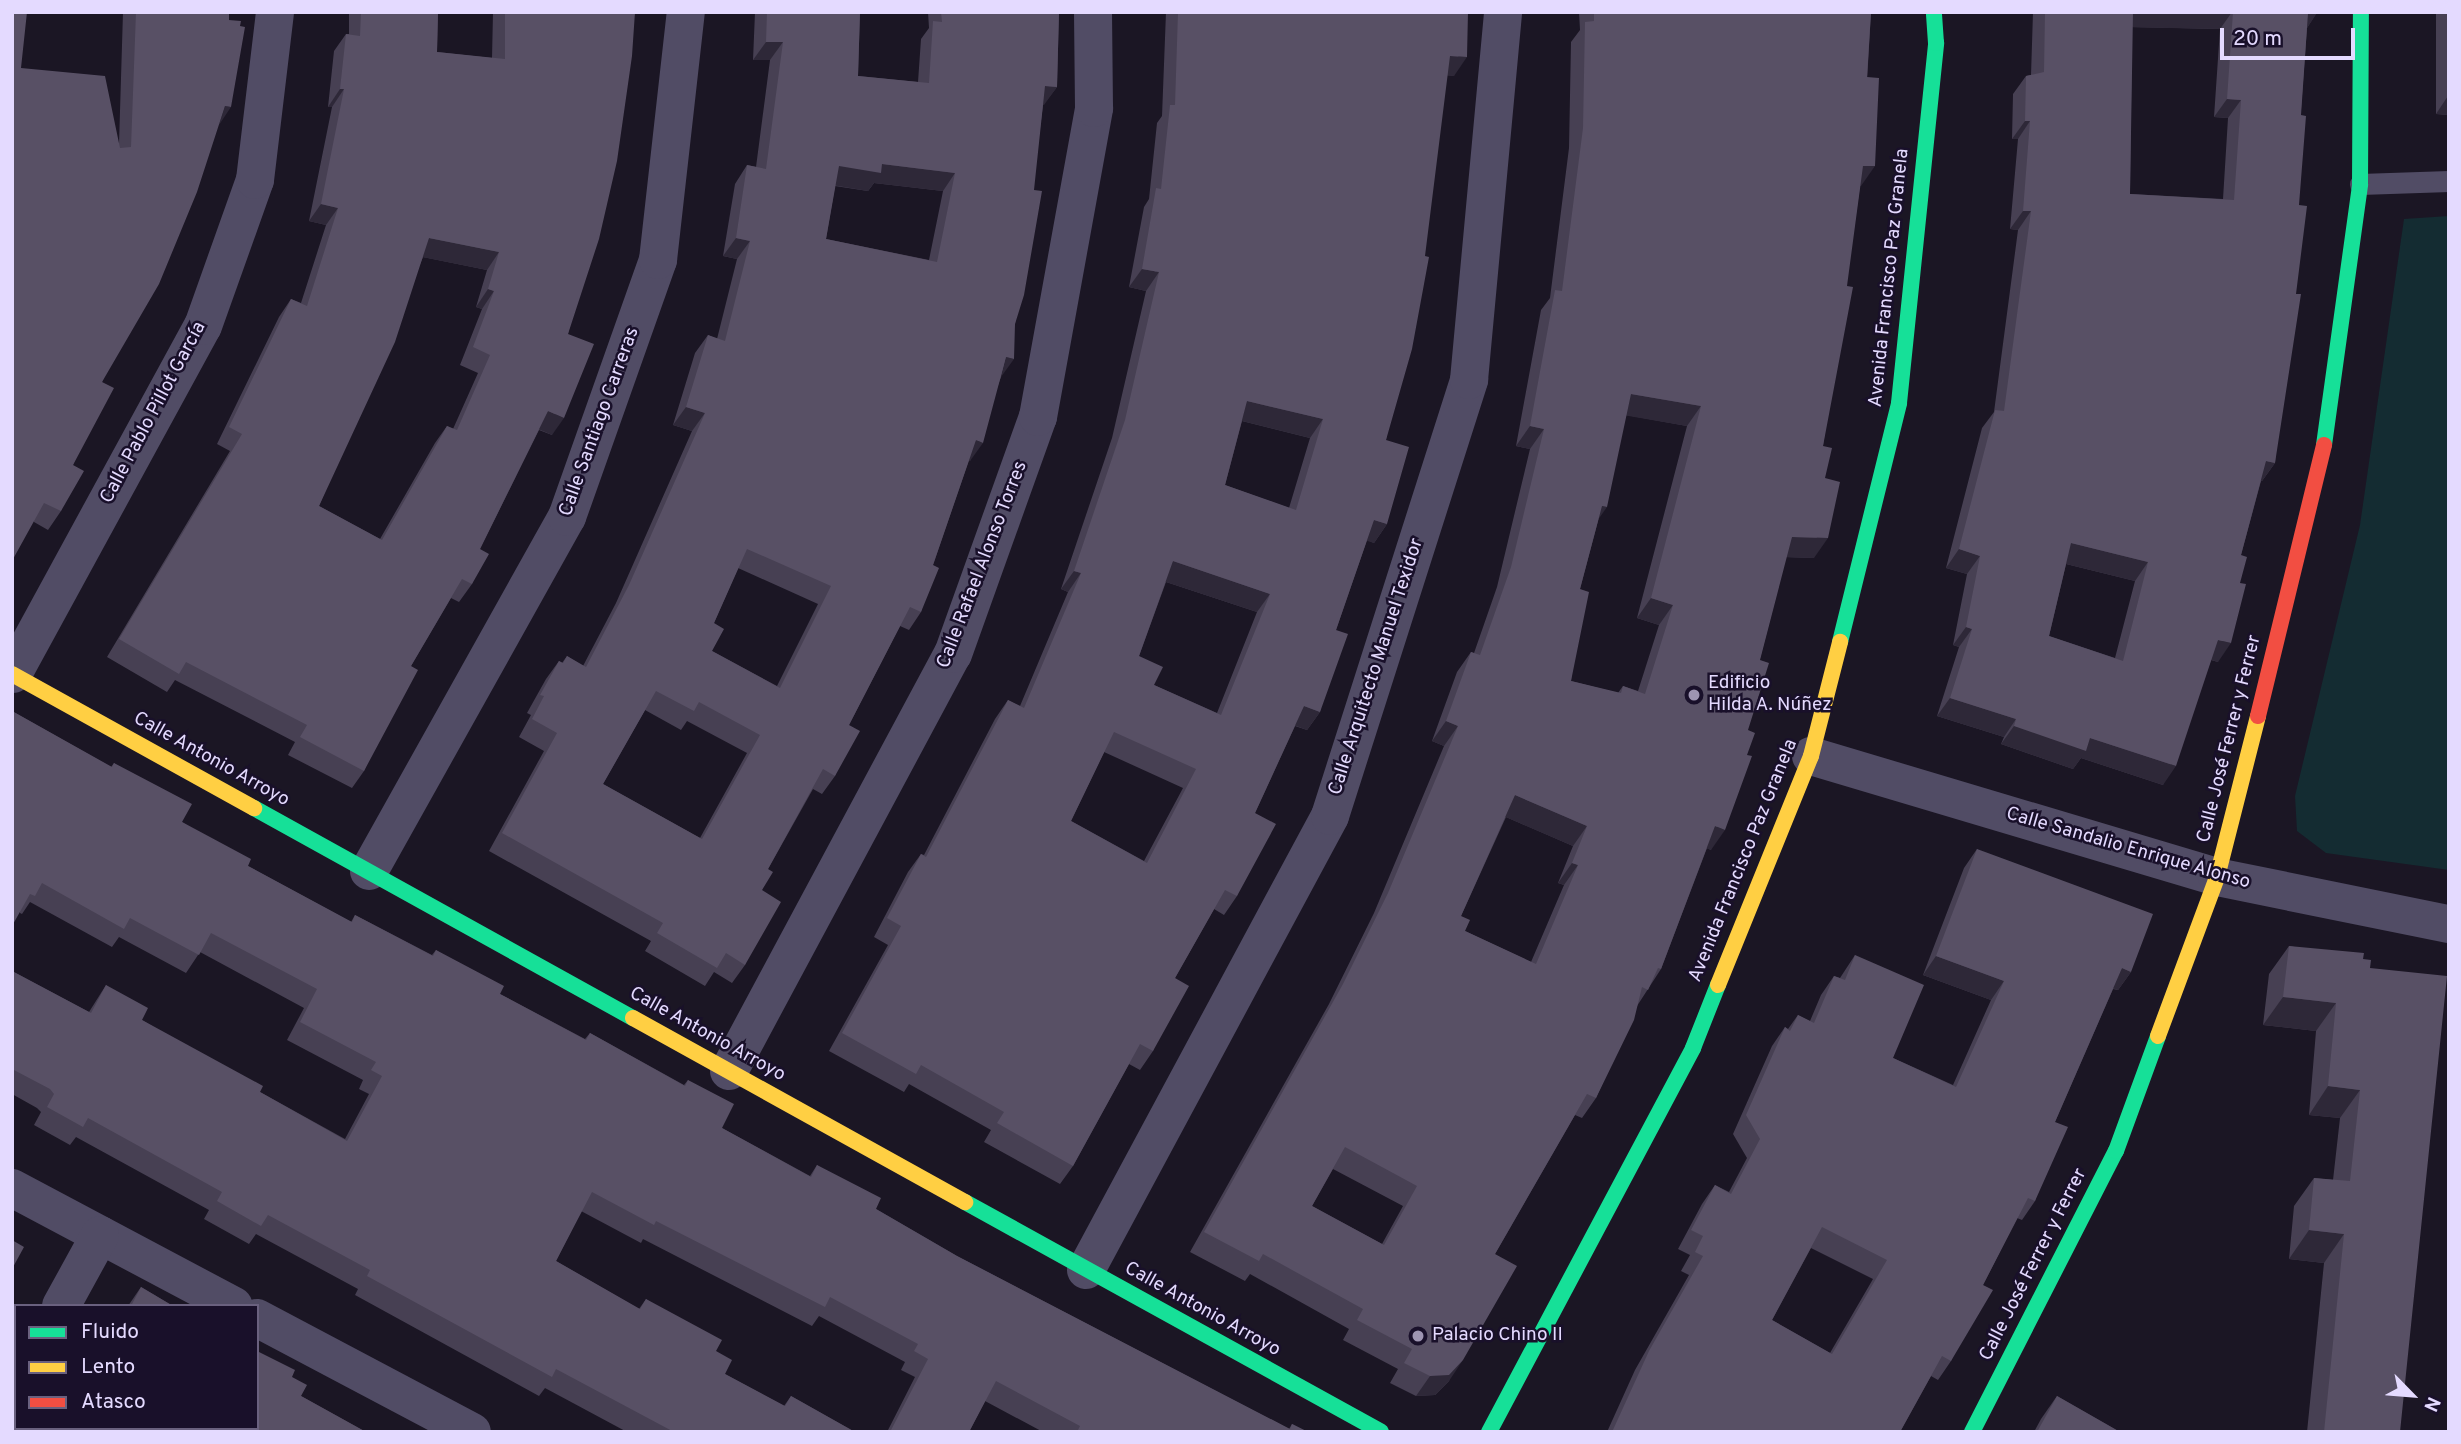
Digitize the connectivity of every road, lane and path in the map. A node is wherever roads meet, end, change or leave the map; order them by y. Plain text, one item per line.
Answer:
1 (275, 12) edge
2 (686, 12) edge
3 (1093, 12) edge
4 (1503, 12) edge
5 (1934, 12) edge
6 (2361, 12) edge
7 (2449, 181) edge
8 (2360, 184) junction
9 (13, 674) edge
10 (1811, 757) junction
11 (369, 871) junction
12 (2217, 877) junction
13 (2449, 925) edge
14 (729, 1071) junction
15 (12, 1188) edge
16 (100, 1235) junction
17 (1086, 1270) junction
18 (62, 1304) edge
19 (230, 1304) edge
20 (259, 1319) edge
21 (472, 1432) edge
22 (1381, 1432) edge
23 (1489, 1432) edge
24 (1972, 1432) edge

1 - 9 street, Calle Pablo Pillot García
2 - 11 street, Calle Santiago Carreras
3 - 14 street, Calle Rafael Alonso Torres
4 - 17 street, Calle Arquitecto Manuel Texidor
5 - 10 street, Avenida Francisco Paz Granela
6 - 8 street, Calle José Ferrer y Ferrer
7 - 8 lane
8 - 12 street, Calle José Ferrer y Ferrer
9 - 11 street, Calle Antonio Arroyo
10 - 12 street, Calle Sandalio Enrique Alonso
10 - 23 street, Avenida Francisco Paz Granela
11 - 14 street, Calle Antonio Arroyo
12 - 13 street, Calle Sandalio Enrique Alonso
12 - 24 street, Calle José Ferrer y Ferrer
14 - 17 street, Calle Antonio Arroyo
15 - 16 street
16 - 18 street
16 - 19 street
17 - 22 street, Calle Antonio Arroyo
20 - 21 street

